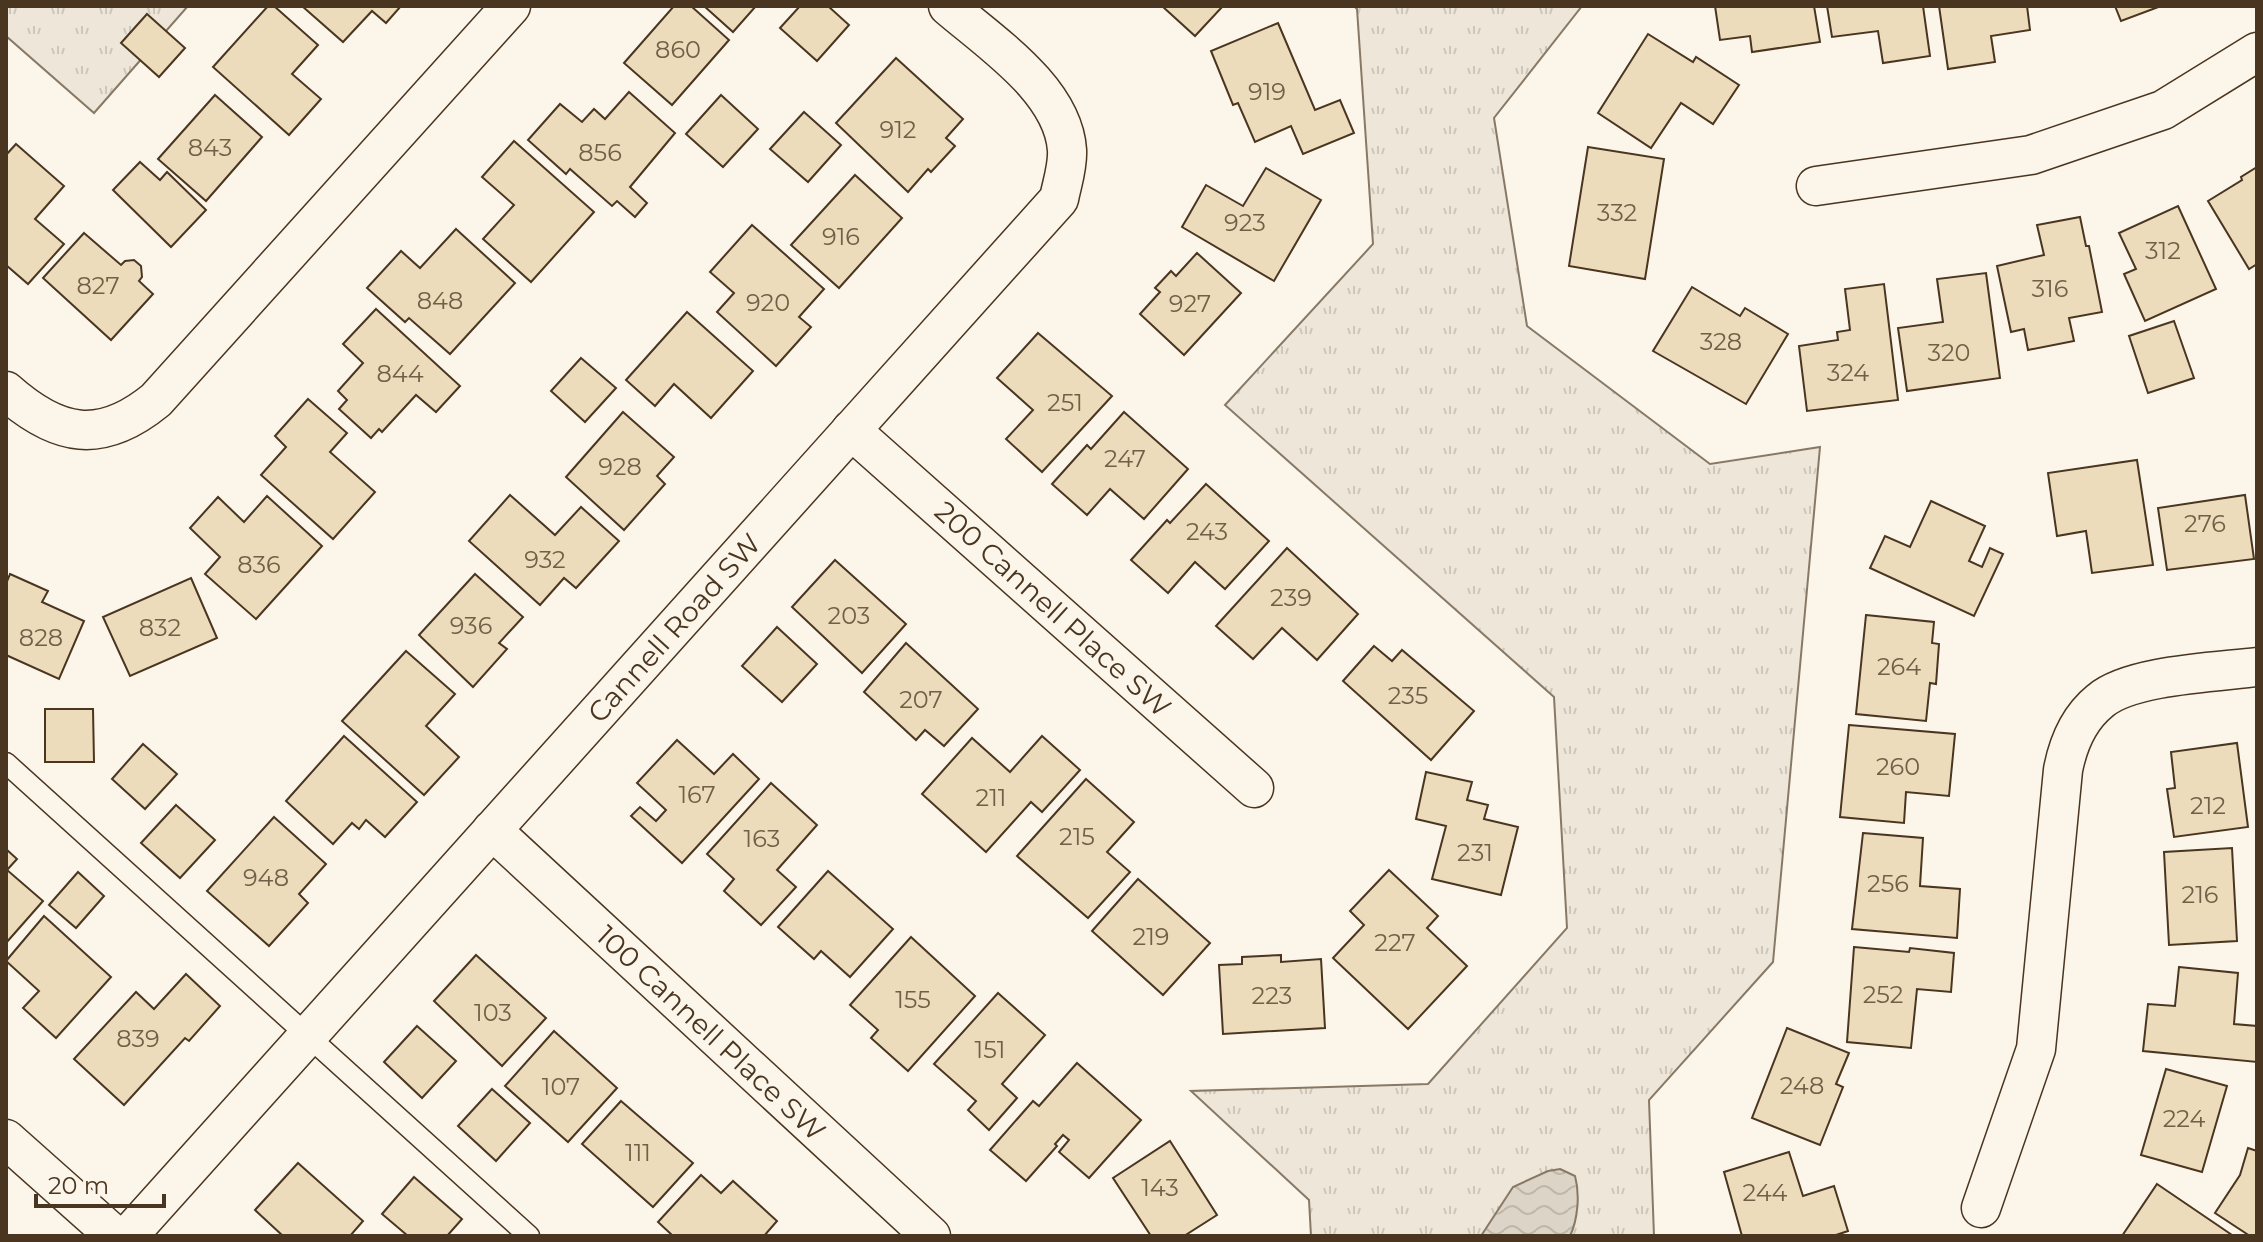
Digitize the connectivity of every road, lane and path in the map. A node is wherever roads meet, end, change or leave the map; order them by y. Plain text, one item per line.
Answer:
1 (511, 6) edge
2 (948, 6) edge
3 (2257, 52) edge
4 (1816, 186) dead end
5 (6, 391) edge
6 (851, 430) junction
7 (2257, 667) edge
8 (6, 763) edge
9 (1254, 788) dead end
10 (492, 830) junction
11 (307, 1036) junction
12 (6, 1139) edge
13 (1981, 1208) dead end
14 (115, 1236) edge
15 (128, 1236) edge
16 (529, 1236) edge
17 (931, 1236) edge

1 - 5 street
2 - 6 street, Cannell Road SW
3 - 4 street
6 - 9 street, 200 Cannell Place SW
6 - 10 street, Cannell Road SW
7 - 13 street
8 - 11 lane
10 - 11 street, Cannell Road SW
10 - 17 street, 100 Cannell Place SW
11 - 15 street, Cannell Road SW
11 - 16 lane
12 - 14 street

